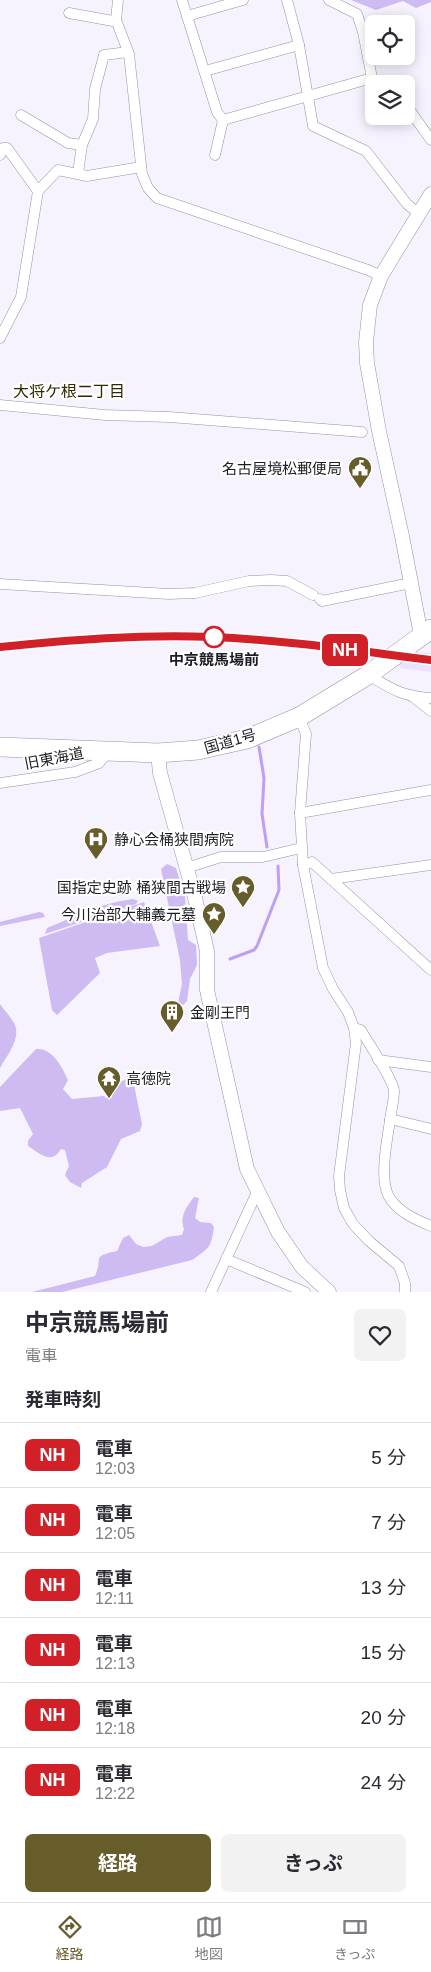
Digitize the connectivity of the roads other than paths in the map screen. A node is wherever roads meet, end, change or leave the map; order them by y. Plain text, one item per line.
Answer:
1 (118, 0) edge
2 (182, 0) edge
3 (243, 0) edge
4 (288, 0) edge
5 (330, 0) edge
6 (69, 13) dead end
7 (187, 16) junction
8 (116, 20) junction
9 (299, 44) junction
10 (128, 52) junction
11 (205, 71) junction
12 (373, 75) edge
13 (365, 83) edge
14 (307, 96) junction
15 (21, 115) dead end
16 (415, 118) edge
17 (222, 120) junction
18 (431, 140) edge
19 (82, 145) junction
20 (0, 155) edge
21 (215, 155) dead end
22 (141, 167) junction
23 (78, 173) junction
24 (38, 191) junction
25 (431, 194) edge
26 (418, 213) junction
27 (381, 276) junction
28 (0, 338) edge
29 (0, 405) edge
30 (370, 432) junction
31 (0, 584) edge
32 (411, 584) junction
33 (426, 632) edge
34 (368, 675) junction
35 (412, 697) junction
36 (431, 698) edge
37 (431, 711) edge
38 (299, 717) junction
39 (0, 747) edge
40 (108, 752) junction
41 (158, 753) junction
42 (0, 783) edge
43 (431, 790) edge
44 (300, 813) junction
45 (301, 848) junction
46 (303, 864) junction
47 (431, 865) edge
48 (186, 868) junction
49 (331, 879) junction
50 (431, 970) edge
51 (354, 1028) junction
52 (378, 1060) junction
53 (431, 1067) edge
54 (390, 1119) junction
55 (431, 1129) edge
56 (257, 1192) junction
57 (431, 1226) edge
58 (226, 1259) junction
59 (324, 1291) edge
60 (212, 1292) edge
61 (305, 1292) edge
62 (404, 1292) edge

1 - 8 street
2 - 7 street
3 - 7 street
4 - 9 street
5 - 12 street
6 - 8 street
7 - 11 street
8 - 10 street
9 - 11 street
9 - 14 street
10 - 19 street
10 - 22 street
11 - 17 street
13 - 14 street
14 - 17 street
14 - 26 street
15 - 19 street
16 - 18 street
17 - 21 street
19 - 23 street
20 - 24 street
22 - 23 street
22 - 27 street
23 - 24 street
24 - 28 street
25 - 26 street
26 - 27 street
27 - 30 street
29 - 30 street
30 - 32 street
31 - 32 street
32 - 33 street
33 - 34 highway, 国道1号
34 - 35 street
34 - 38 highway, 国道1号
35 - 36 street
35 - 37 street
38 - 41 highway, 国道1号
38 - 44 street
39 - 40 highway, 国道1号
40 - 41 highway, 国道1号
40 - 42 street, 旧東海道
41 - 48 street
43 - 44 street
44 - 45 street
45 - 46 street
45 - 48 street
46 - 49 street
46 - 51 street
47 - 49 street
48 - 56 street
49 - 50 street
51 - 52 street
51 - 62 street
52 - 53 street
52 - 54 street
54 - 55 street
54 - 57 street
56 - 58 street
56 - 59 street
58 - 60 street
58 - 61 street

